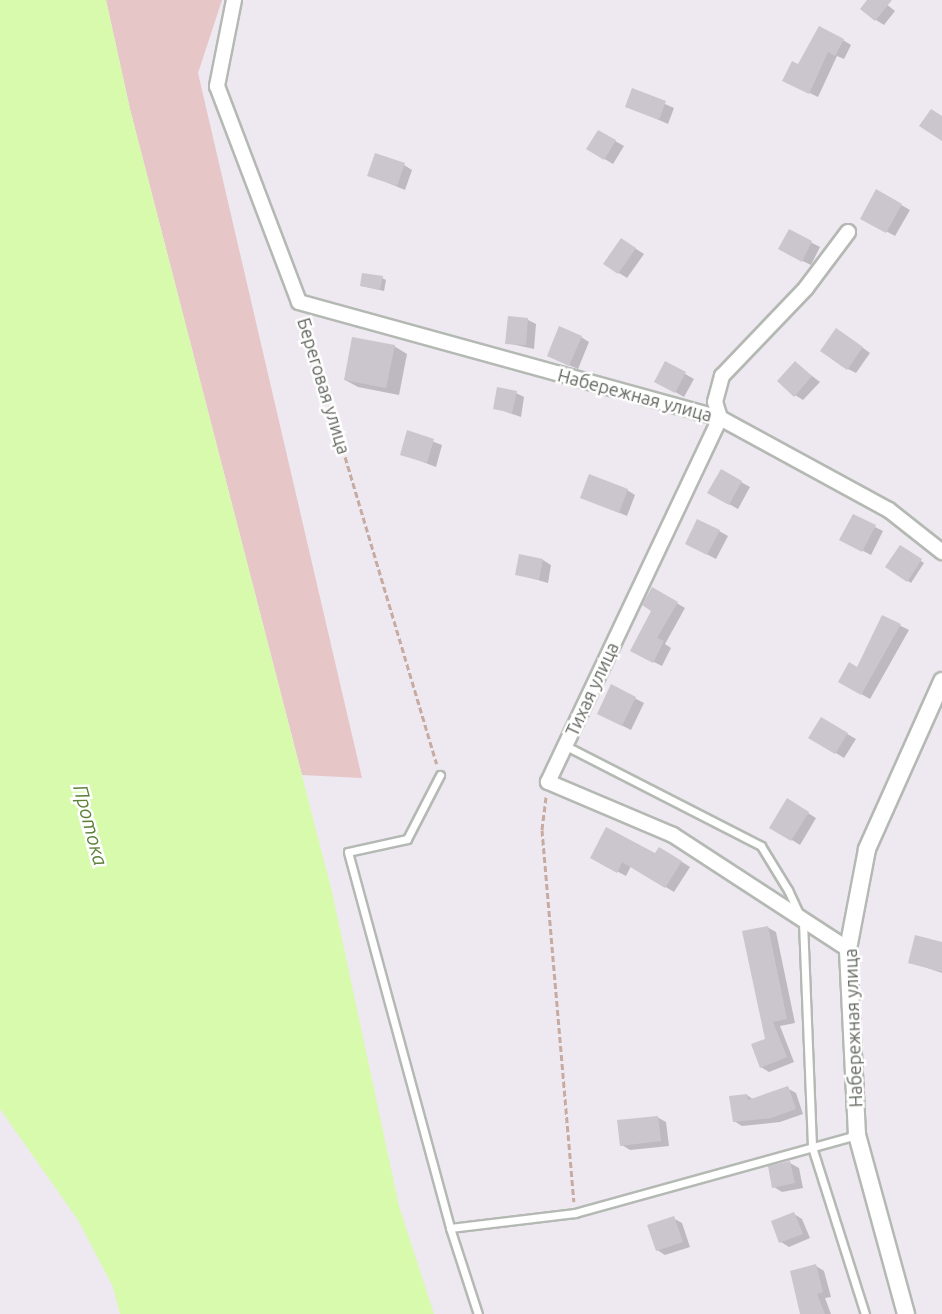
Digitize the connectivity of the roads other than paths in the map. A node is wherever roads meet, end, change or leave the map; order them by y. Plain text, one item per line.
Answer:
1 (234, 0) edge
2 (848, 232) dead end
3 (299, 302) joint
4 (720, 418) junction
5 (942, 552) edge
6 (942, 681) edge
7 (566, 746) junction
8 (440, 774) road end
9 (802, 922) junction
10 (848, 949) junction
11 (857, 1135) junction
12 (812, 1147) junction
13 (450, 1228) junction
14 (478, 1314) edge
15 (865, 1314) edge
16 (906, 1314) edge

1 - 3 street, Береговая улица
2 - 4 street, Тихая улица
3 - 4 street, Набережная улица
4 - 5 street, Набережная улица
4 - 7 street, Тихая улица
6 - 10 street, Набережная улица
7 - 9 lane
7 - 9 street, Тихая улица
8 - 13 lane
9 - 10 street
9 - 12 lane
10 - 11 street, Набережная улица
11 - 12 lane
11 - 16 street, Набережная улица
12 - 13 lane
12 - 15 lane
13 - 14 lane

